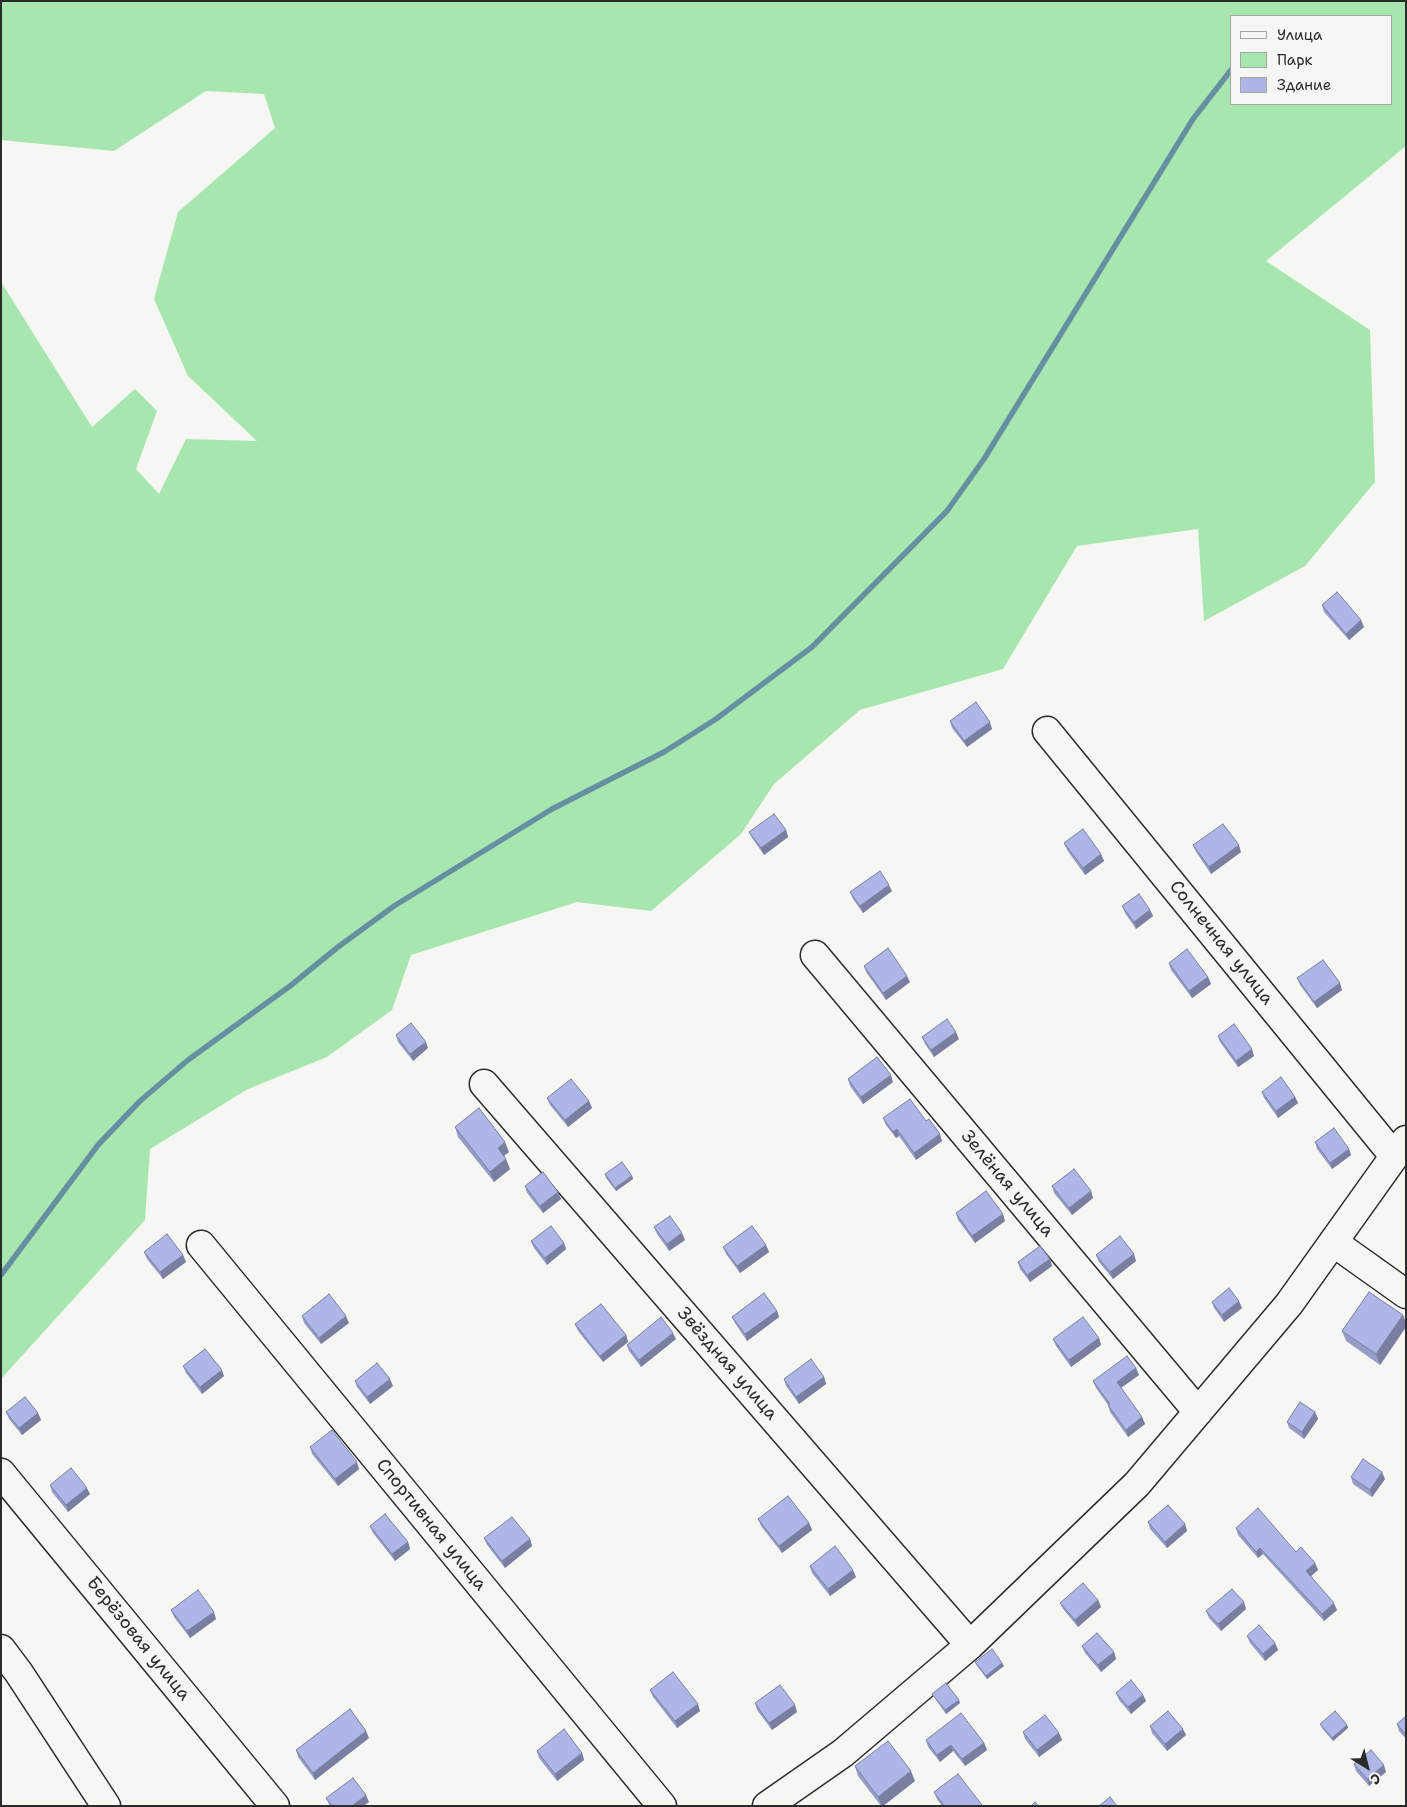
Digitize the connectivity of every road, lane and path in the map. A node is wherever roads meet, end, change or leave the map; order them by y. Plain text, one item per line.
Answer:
1 (1047, 731) dead end
2 (815, 956) dead end
3 (484, 1084) dead end
4 (1400, 1148) edge
5 (1333, 1242) junction
6 (201, 1245) dead end
7 (1406, 1294) edge
8 (1198, 1412) junction
9 (1, 1473) edge
10 (970, 1645) junction
11 (1, 1649) edge
12 (106, 1806) edge
13 (275, 1806) edge
14 (662, 1806) edge
15 (766, 1806) edge

1 - 4 street, Солнечная улица
2 - 8 street, Зелёная улица
3 - 10 street, Звёздная улица
4 - 5 street
5 - 7 street
5 - 8 street
6 - 14 street, Спортивная улица
8 - 10 street
9 - 13 street, Берёзовая улица
10 - 15 street
11 - 12 street

